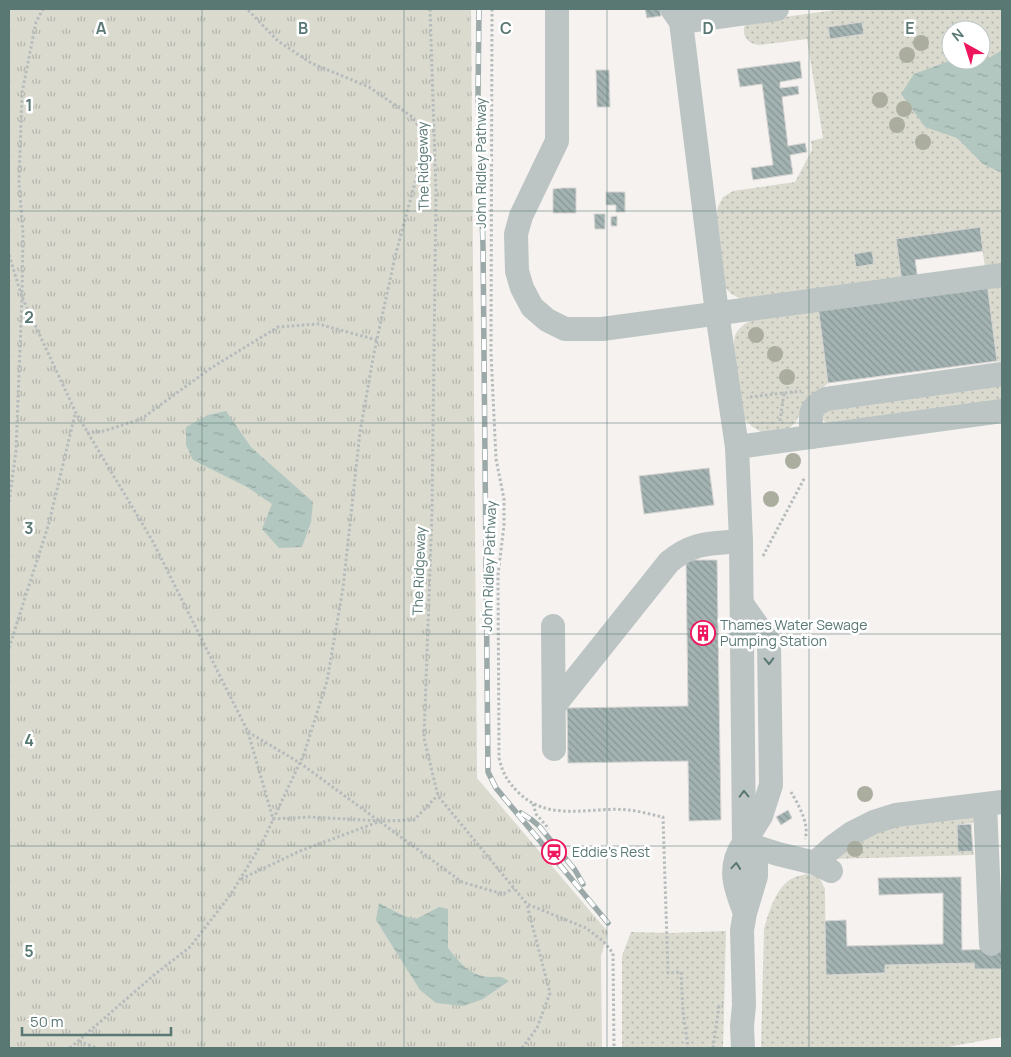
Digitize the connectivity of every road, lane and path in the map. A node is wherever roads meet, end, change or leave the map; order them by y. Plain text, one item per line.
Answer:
1 (43, 9) edge
2 (247, 9) edge
3 (430, 9) edge
4 (492, 9) edge
5 (557, 9) edge
6 (777, 9) edge
7 (677, 15) edge
8 (434, 131) junction
9 (422, 132) junction
10 (9, 255) edge
11 (1002, 275) edge
12 (22, 298) junction
13 (717, 313) junction
14 (377, 340) junction
15 (1002, 374) edge
16 (1002, 411) edge
17 (76, 413) junction
18 (87, 433) junction
19 (812, 437) junction
20 (737, 447) junction
21 (805, 477) dead end
22 (9, 502) edge
23 (742, 541) junction
24 (762, 558) dead end
25 (553, 626) dead end
26 (9, 648) edge
27 (554, 706) junction
28 (248, 732) junction
29 (554, 749) dead end
30 (300, 763) junction
31 (438, 796) junction
32 (532, 803) junction
33 (993, 804) edge
34 (273, 819) junction
35 (380, 821) junction
36 (549, 829) dead end
37 (744, 843) junction
38 (240, 879) junction
39 (514, 888) junction
40 (527, 904) junction
41 (991, 944) dead end
42 (724, 1006) dead end
43 (79, 1041) junction
44 (70, 1048) edge
45 (96, 1048) edge
46 (522, 1048) edge
47 (614, 1048) edge
48 (688, 1048) edge
49 (713, 1048) edge
50 (743, 1048) edge

1 - 12 path
2 - 9 path
3 - 8 path, The Ridgeway
4 - 32 path, John Ridley Pathway
5 - 13 street
6 - 7 street
7 - 13 street
8 - 9 path
8 - 31 path, The Ridgeway
9 - 14 path
10 - 12 path
11 - 13 street
12 - 17 path
12 - 22 path
13 - 20 street
14 - 18 path
14 - 30 path
15 - 19 street
16 - 19 street
17 - 18 path
17 - 26 path
18 - 28 path
19 - 20 street
20 - 23 street
21 - 24 path
23 - 27 street
23 - 37 street
25 - 27 street
27 - 29 street
28 - 30 path
28 - 34 path
30 - 34 path
30 - 35 path
31 - 35 path
31 - 39 path, The Ridgeway
32 - 36 path
32 - 48 path, John Ridley Pathway
33 - 37 street
33 - 41 street
34 - 35 path
34 - 38 path
35 - 38 path
35 - 39 path
37 - 50 street
38 - 43 path
39 - 40 path, The Ridgeway
40 - 46 path
40 - 47 path, The Ridgeway
42 - 49 path
43 - 44 path
43 - 45 path

